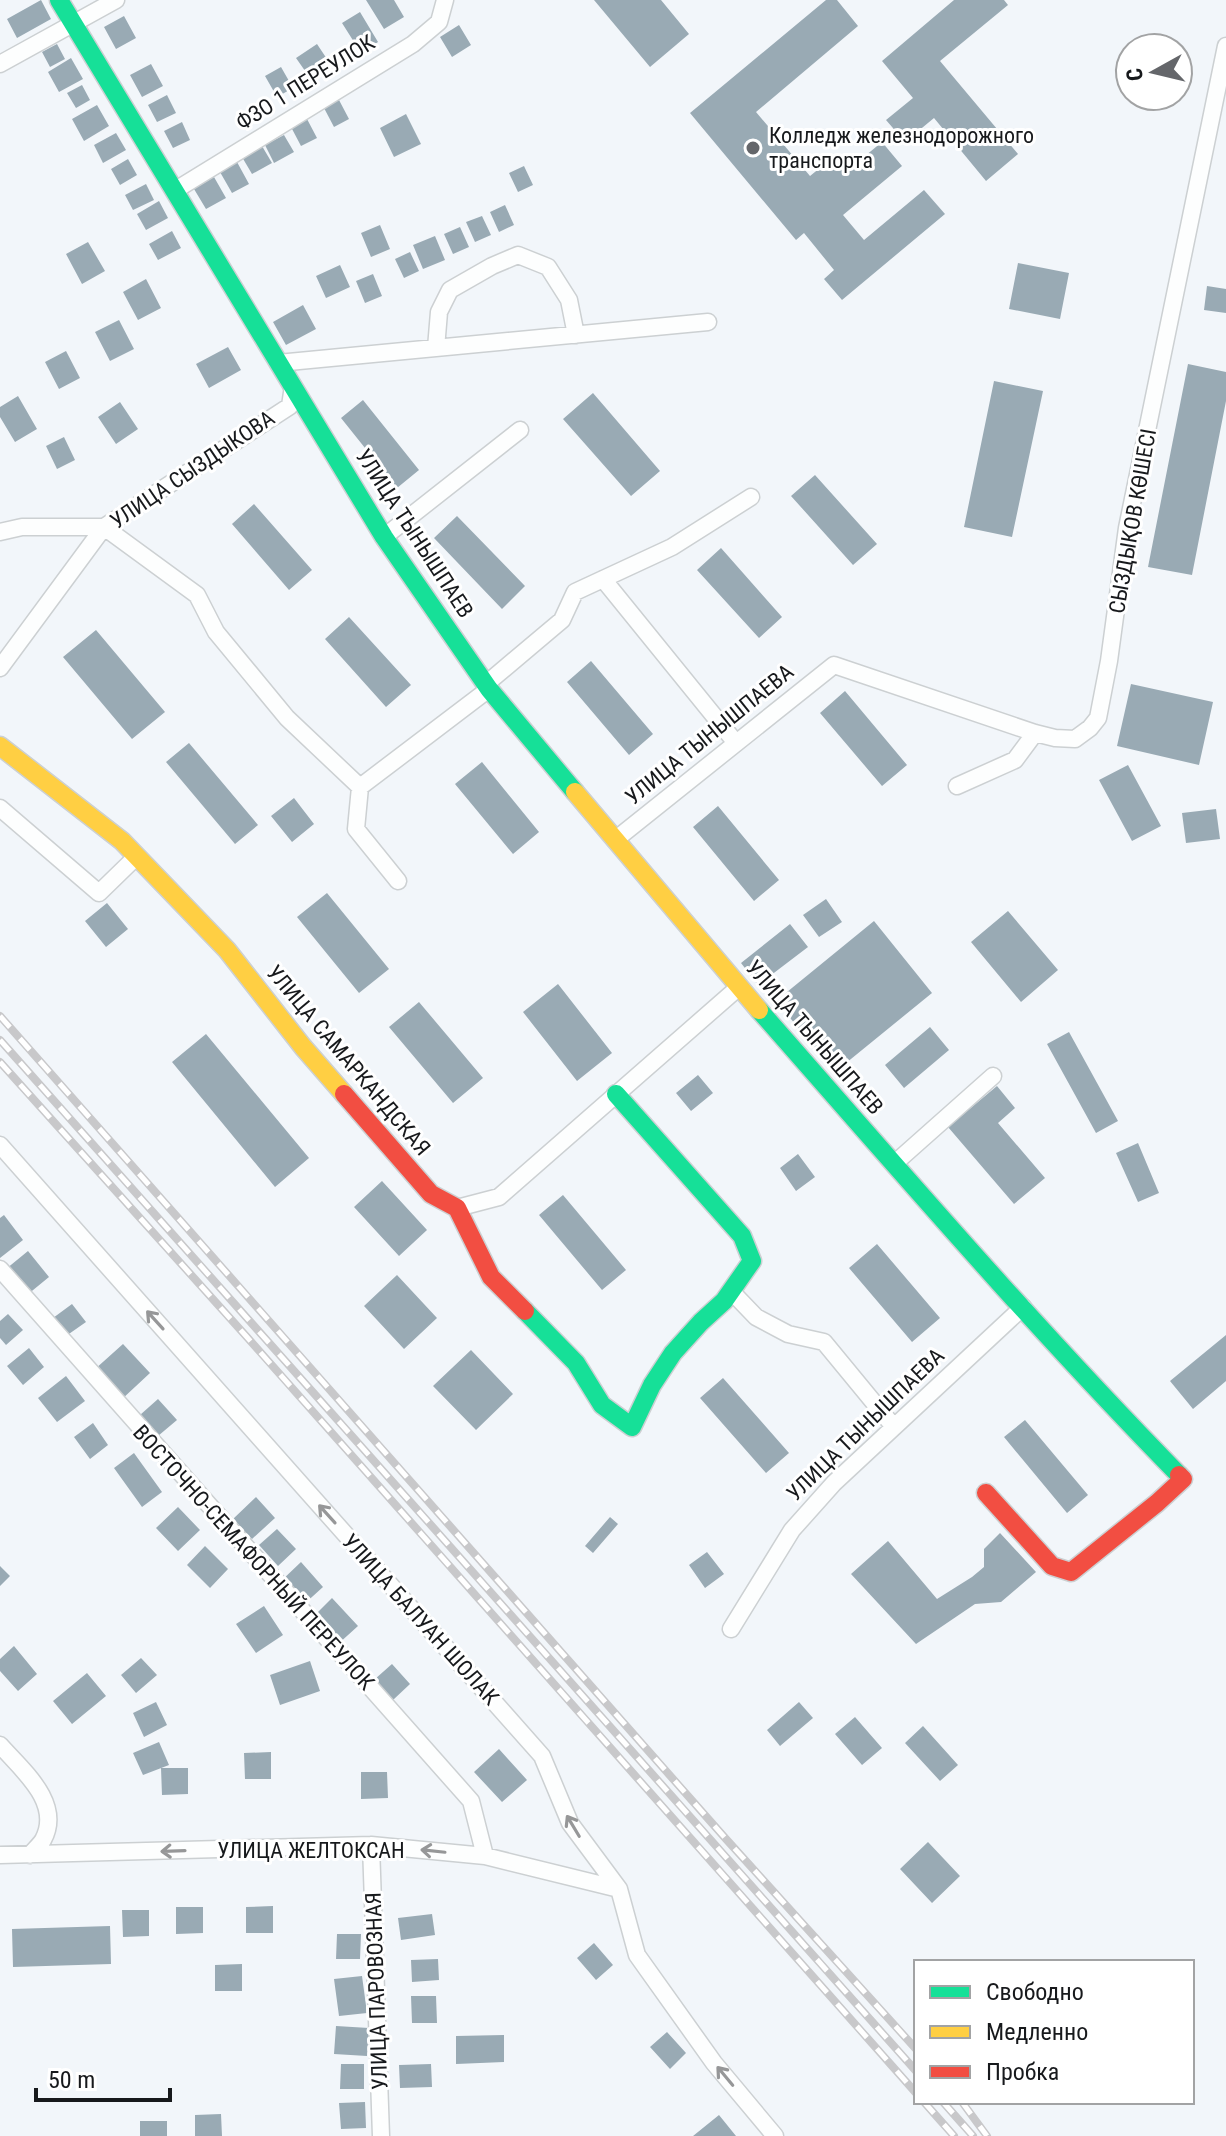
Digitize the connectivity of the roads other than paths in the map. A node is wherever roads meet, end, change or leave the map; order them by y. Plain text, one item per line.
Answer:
1 (59, 0) edge
2 (116, 0) edge
3 (445, 0) edge
4 (73, 22) junction
5 (1226, 46) edge
6 (0, 64) edge
7 (174, 191) junction
8 (708, 322) dead end
9 (576, 335) junction
10 (436, 348) junction
11 (278, 363) junction
12 (293, 386) junction
13 (520, 430) dead end
14 (751, 497) dead end
15 (104, 527) junction
16 (0, 532) edge
17 (384, 537) junction
18 (603, 579) junction
19 (834, 665) joint
20 (0, 668) edge
21 (488, 686) junction
22 (1035, 733) junction
23 (736, 743) junction
24 (0, 746) edge
25 (957, 786) dead end
26 (360, 787) junction
27 (0, 808) edge
28 (615, 840) junction
29 (136, 857) junction
30 (398, 881) dead end
31 (739, 987) junction
32 (993, 1076) dead end
33 (616, 1094) junction
34 (0, 1145) edge
35 (895, 1163) junction
36 (457, 1208) junction
37 (0, 1269) edge
38 (731, 1291) junction
39 (1023, 1307) junction
40 (894, 1427) junction
41 (986, 1493) dead end
42 (731, 1629) dead end
43 (0, 1745) edge
44 (371, 1845) junction
45 (0, 1855) edge
46 (30, 1855) junction
47 (485, 1856) junction
48 (619, 1889) junction
49 (381, 2136) edge
50 (775, 2136) edge

1 - 4 street
2 - 4 street
3 - 7 street, ФЗО 1 ПЕРЕУЛОК
4 - 6 street
4 - 7 street
5 - 22 street, СЫЗДЫҚОВ КӨШЕСІ
7 - 11 street
8 - 9 street
9 - 10 street
9 - 10 street
10 - 11 street
11 - 12 street
12 - 15 street, УЛИЦА СЫЗДЫКОВА
12 - 17 street, УЛИЦА ТЫНЫШПАЕВ
13 - 17 street
14 - 18 street
15 - 16 street
15 - 20 street, УЛИЦА СЫЗДЫКОВА
15 - 26 street
17 - 21 street, УЛИЦА ТЫНЫШПАЕВ
18 - 21 street
18 - 23 street
19 - 22 street, СЫЗДЫҚОВ КӨШЕСІ
19 - 23 street, УЛИЦА ТЫНЫШПАЕВА
21 - 26 street
21 - 28 street, УЛИЦА ТЫНЫШПАЕВ
22 - 25 street
23 - 28 street, УЛИЦА ТЫНЫШПАЕВА
24 - 29 street, УЛИЦА САМАРКАНДСКАЯ
26 - 30 street
27 - 29 street
28 - 31 street, УЛИЦА ТЫНЫШПАЕВ
29 - 36 street, УЛИЦА САМАРКАНДСКАЯ
31 - 33 street
31 - 35 street, УЛИЦА ТЫНЫШПАЕВ
32 - 35 street
33 - 36 street
33 - 38 street
48 -> 34 street, УЛИЦА БАЛУАН ШОЛАК
35 - 39 street, УЛИЦА ТЫНЫШПАЕВ
36 - 38 street
37 - 47 street, ВОСТОЧНО-СЕМАФОРНЫЙ ПЕРЕУЛОК
38 - 40 street
39 - 40 street, УЛИЦА ТЫНЫШПАЕВА
39 - 41 street, УЛИЦА ТЫНЫШПАЕВ
40 - 42 street, УЛИЦА ТЫНЫШПАЕВА
43 - 46 street
44 -> 46 street, УЛИЦА ЖЕЛТОКСАН
47 -> 44 street, УЛИЦА ЖЕЛТОКСАН
44 - 49 street, УЛИЦА ПАРОВОЗНАЯ
45 - 46 street, УЛИЦА ЖЕЛТОКСАН
47 - 48 street, УЛИЦА ЖЕЛТОКСАН
50 -> 48 street, УЛИЦА БАЛУАН ШОЛАК

